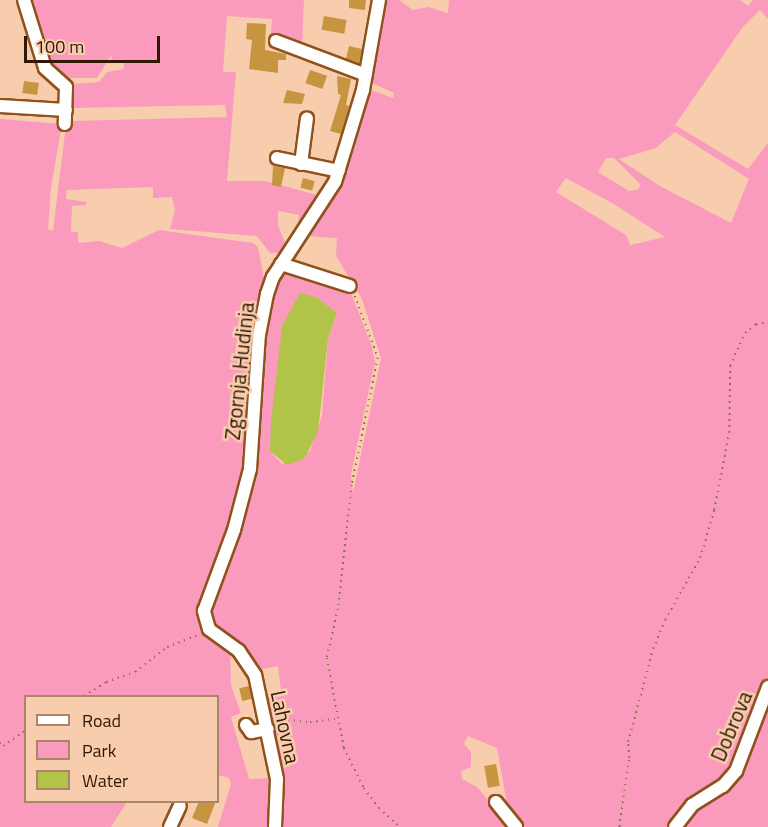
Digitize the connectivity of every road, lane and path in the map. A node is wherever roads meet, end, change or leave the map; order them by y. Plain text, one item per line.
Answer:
1 (24, 0) edge
2 (379, 0) edge
3 (276, 41) dead end
4 (366, 75) junction
5 (0, 106) edge
6 (66, 110) junction
7 (307, 118) dead end
8 (65, 124) dead end
9 (278, 158) dead end
10 (302, 164) junction
11 (339, 171) junction
12 (281, 264) junction
13 (350, 286) joint
14 (768, 322) edge
15 (209, 629) junction
16 (768, 687) edge
17 (85, 695) edge
18 (264, 711) junction
19 (337, 719) junction
20 (246, 725) dead end
21 (268, 729) junction
22 (24, 731) edge
23 (0, 743) edge
24 (496, 802) dead end
25 (180, 806) dead end
26 (170, 827) edge
27 (275, 827) edge
28 (400, 827) edge
29 (516, 827) edge
30 (619, 827) edge
31 (675, 827) edge

1 - 6 street
2 - 4 street, Zgornja Hudinja
3 - 4 street
4 - 11 street, Zgornja Hudinja
5 - 6 street
6 - 8 street
7 - 10 street
9 - 10 street
10 - 11 street
11 - 12 street, Zgornja Hudinja
12 - 13 street
12 - 15 street, Zgornja Hudinja
13 - 19 path
14 - 30 path
15 - 17 path
15 - 18 street, Lahovna
16 - 31 street, Dobrova
18 - 19 path
18 - 21 street, Lahovna
19 - 28 path
20 - 21 street
21 - 27 street, Lahovna
22 - 23 path
24 - 29 street
25 - 26 street

